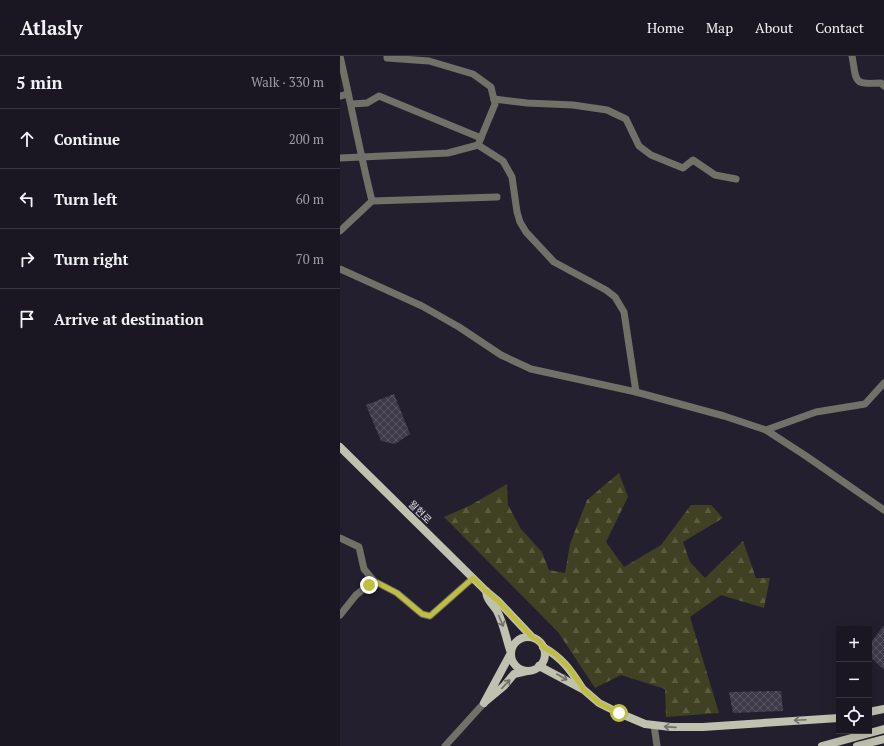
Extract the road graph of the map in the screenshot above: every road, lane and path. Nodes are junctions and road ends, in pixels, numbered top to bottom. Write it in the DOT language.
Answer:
graph roads {
  1 [pos="340,56"];
  2 [pos="387,56"];
  3 [pos="852,56"];
  4 [pos="884,86"];
  5 [pos="348,94"];
  6 [pos="340,96"];
  7 [pos="494,99"];
  8 [pos="352,104"];
  9 [pos="480,142"];
  10 [pos="361,157"];
  11 [pos="340,158"];
  12 [pos="736,179"];
  13 [pos="497,197"];
  14 [pos="372,201"];
  15 [pos="340,231"];
  16 [pos="340,269"];
  17 [pos="884,383"];
  18 [pos="636,392"];
  19 [pos="766,430"];
  20 [pos="340,447"];
  21 [pos="884,510"];
  22 [pos="340,538"];
  23 [pos="473,578"];
  24 [pos="374,581"];
  25 [pos="486,591"];
  26 [pos="340,615"];
  27 [pos="532,637"];
  28 [pos="543,647"];
  29 [pos="511,654"];
  30 [pos="539,666"];
  31 [pos="530,670"];
  32 [pos="584,690"];
  33 [pos="484,702"];
  34 [pos="884,709"];
  35 [pos="872,711"];
  36 [pos="836,718"];
  37 [pos="654,725"];
  38 [pos="884,729"];
  39 [pos="884,738"];
  40 [pos="445,746"];
  41 [pos="657,746"];
  42 [pos="822,746"];
  43 [pos="857,746"];
  1 -- 5 [label="street"];
  2 -- 7 [label="street"];
  3 -- 4 [label="street"];
  5 -- 6 [label="street"];
  5 -- 8 [label="street"];
  7 -- 9 [label="street"];
  7 -- 12 [label="street"];
  8 -- 9 [label="street"];
  8 -- 10 [label="street"];
  9 -- 10 [label="street"];
  9 -- 18 [label="street"];
  10 -- 11 [label="street"];
  10 -- 14 [label="street"];
  13 -- 14 [label="street"];
  14 -- 15 [label="street"];
  16 -- 18 [label="street"];
  17 -- 19 [label="street"];
  18 -- 19 [label="street"];
  19 -- 21 [label="street"];
  20 -- 23 [label="main road, 월현로"];
  22 -- 24 [label="street"];
  23 -- 24 [label="street"];
  23 -- 25 [label="main road, 월현로"];
  24 -- 26 [label="street"];
  25 -- 27 [label="main road"];
  25 -- 29 [label="main road, one-way"];
  27 -- 28 [label="main road"];
  27 -- 29 [label="main road"];
  28 -- 30 [label="main road"];
  28 -- 32 [label="main road"];
  29 -- 31 [label="main road"];
  29 -- 33 [label="main road"];
  30 -- 31 [label="main road"];
  30 -- 32 [label="main road, one-way"];
  33 -- 31 [label="main road, one-way"];
  32 -- 37 [label="main road"];
  33 -- 40 [label="street"];
  34 -- 35 [label="main road"];
  36 -- 37 [label="main road, one-way"];
  37 -- 41 [label="street"];
  38 -- 42 [label="main road"];
  39 -- 43 [label="main road"];
}
